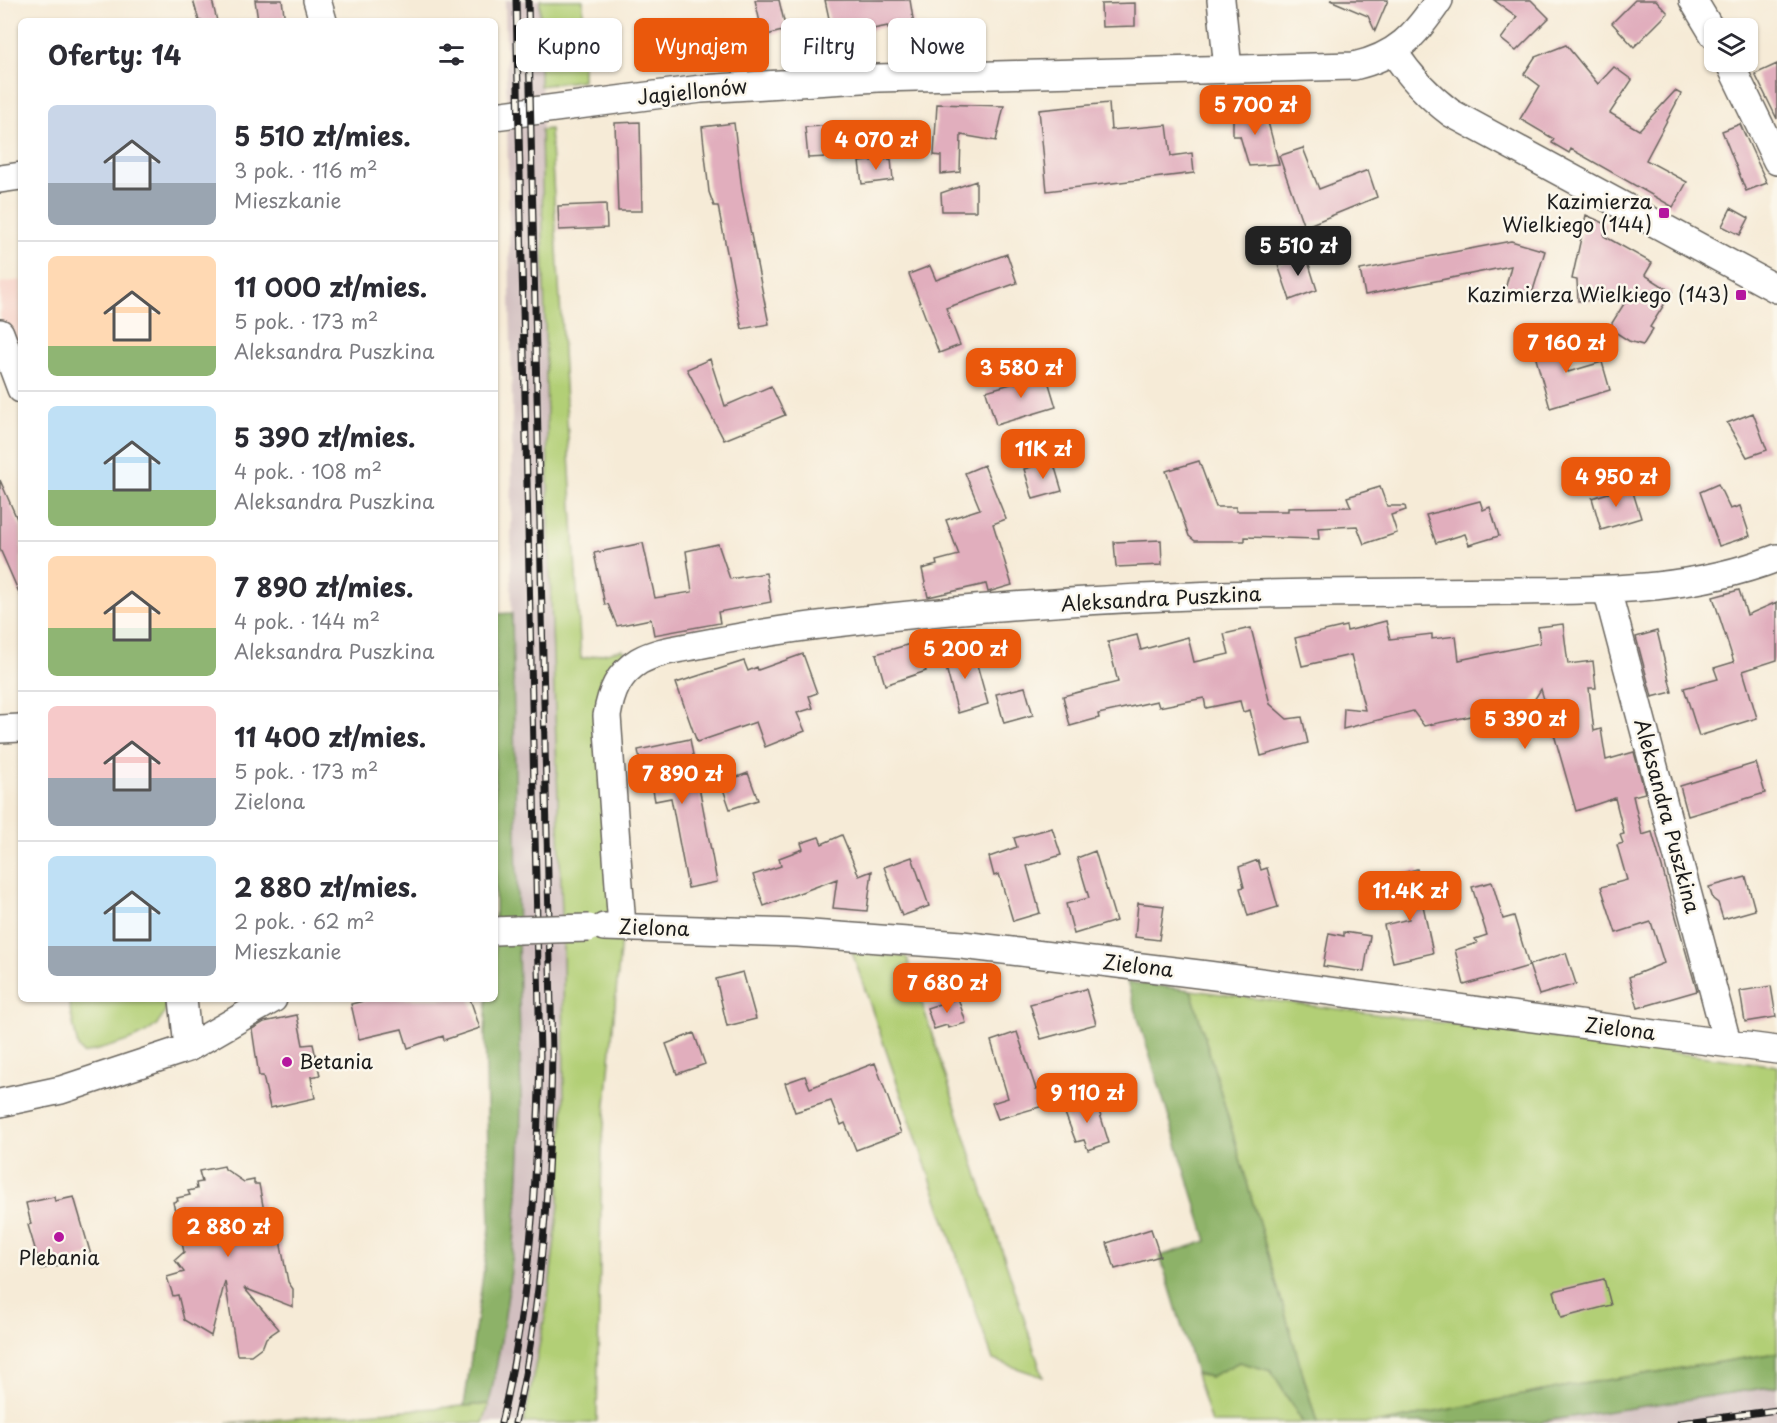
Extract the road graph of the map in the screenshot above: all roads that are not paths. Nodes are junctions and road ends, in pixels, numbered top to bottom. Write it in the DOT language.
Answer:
graph roads {
  1 [pos="317,0"];
  2 [pos="1221,0"];
  3 [pos="1439,0"];
  4 [pos="1693,0"];
  5 [pos="322,18"];
  6 [pos="1704,18"];
  7 [pos="1394,52"];
  8 [pos="1228,69"];
  9 [pos="1734,72"];
  10 [pos="498,116"];
  11 [pos="1777,162"];
  12 [pos="18,176"];
  13 [pos="0,178"];
  14 [pos="1777,289"];
  15 [pos="0,333"];
  16 [pos="18,380"];
  17 [pos="1777,558"];
  18 [pos="1607,590"];
  19 [pos="18,728"];
  20 [pos="0,729"];
  21 [pos="622,927"];
  22 [pos="507,930"];
  23 [pos="183,1002"];
  24 [pos="268,1002"];
  25 [pos="1728,1042"];
  26 [pos="188,1048"];
  27 [pos="1777,1050"];
  28 [pos="0,1103"];
  1 -- 5 [label="street"];
  2 -- 8 [label="street"];
  3 -- 7 [label="street, Jagiellonów"];
  4 -- 6 [label="street"];
  7 -- 8 [label="street, Jagiellonów"];
  7 -- 14 [label="street"];
  8 -- 10 [label="street, Jagiellonów"];
  9 -- 11 [label="street"];
  12 -- 13 [label="street"];
  15 -- 16 [label="street"];
  17 -- 18 [label="street, Aleksandra Puszkina"];
  18 -- 21 [label="street, Aleksandra Puszkina"];
  18 -- 25 [label="street, Aleksandra Puszkina"];
  19 -- 20 [label="street"];
  21 -- 22 [label="street, Zielona, bridge"];
  21 -- 25 [label="street, Zielona"];
  23 -- 26 [label="street"];
  24 -- 26 [label="street"];
  25 -- 27 [label="street, Zielona"];
  26 -- 28 [label="street"];
}
